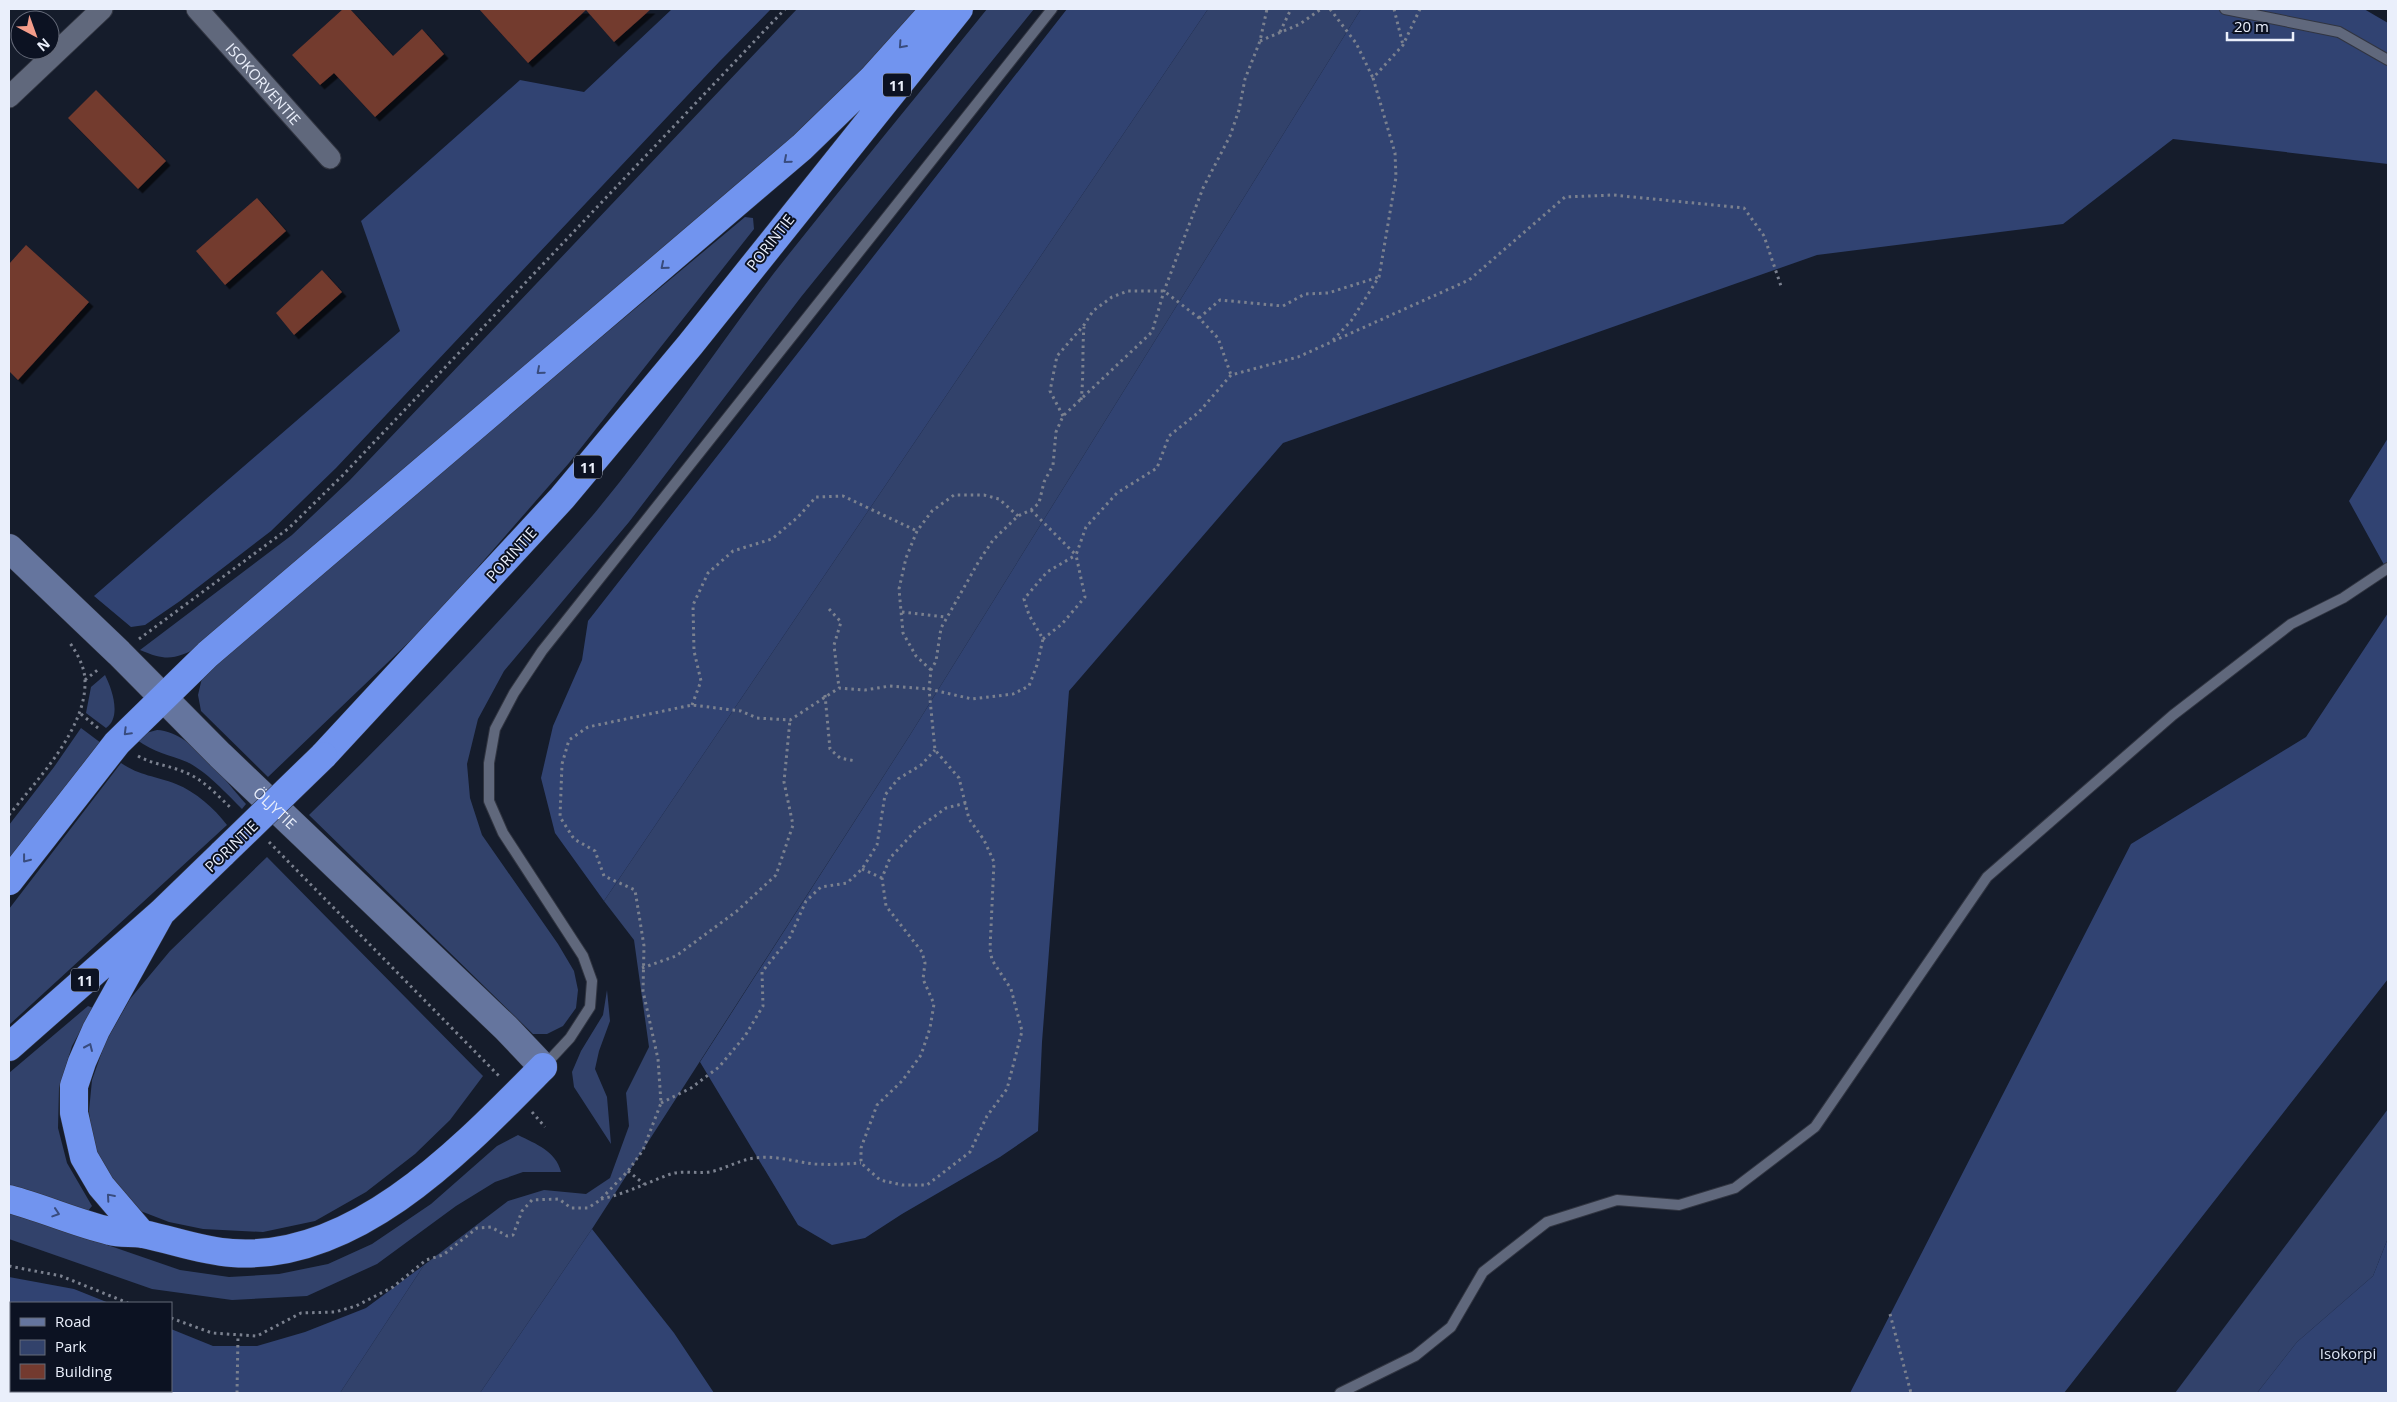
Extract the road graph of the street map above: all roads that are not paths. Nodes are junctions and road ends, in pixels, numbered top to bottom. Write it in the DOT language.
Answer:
graph roads {
  1 [pos="102,9"];
  2 [pos="197,9"];
  3 [pos="935,9"];
  4 [pos="958,9"];
  5 [pos="1052,9"];
  6 [pos="2225,9"];
  7 [pos="2388,60"];
  8 [pos="9,96"];
  9 [pos="330,158"];
  10 [pos="9,548"];
  11 [pos="2388,568"];
  12 [pos="162,697"];
  13 [pos="9,881"];
  14 [pos="161,912"];
  15 [pos="9,1047"];
  16 [pos="543,1067"];
  17 [pos="9,1199"];
  18 [pos="142,1234"];
  19 [pos="1340,1393"];
  1 -- 8 [label="street"];
  2 -- 9 [label="street, ISOKORVENTIE"];
  3 -- 12 [label="highway, one-way"];
  4 -- 14 [label="highway, PORINTIE / 11, bridge"];
  5 -- 16 [label="lane"];
  6 -- 7 [label="lane"];
  10 -- 12 [label="main road, ÖLJYTIE"];
  11 -- 19 [label="lane"];
  12 -- 13 [label="highway, one-way"];
  12 -- 16 [label="main road, ÖLJYTIE"];
  14 -- 15 [label="highway, PORINTIE / 11"];
  18 -- 14 [label="highway, one-way"];
  16 -- 18 [label="highway"];
  17 -- 18 [label="highway, one-way"];
}
